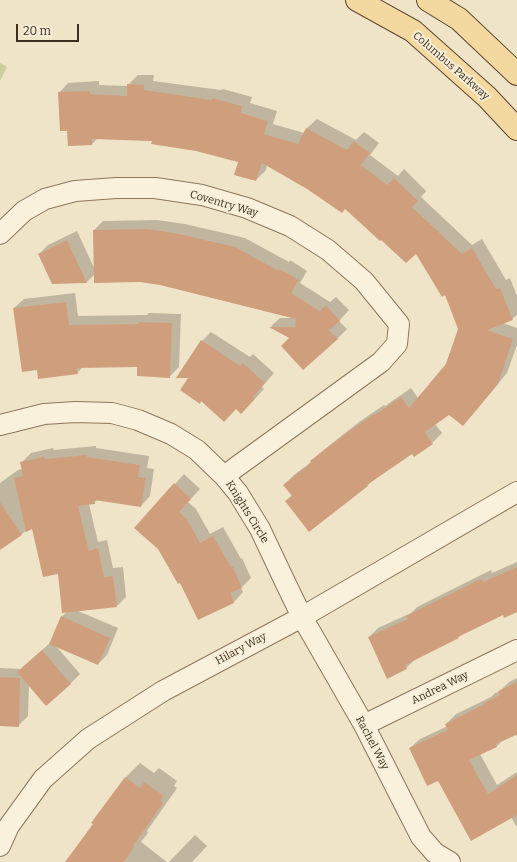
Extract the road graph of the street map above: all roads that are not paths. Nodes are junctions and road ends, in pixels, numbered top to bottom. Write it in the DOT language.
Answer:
graph roads {
  1 [pos="357,0"];
  2 [pos="428,0"];
  3 [pos="517,74"];
  4 [pos="517,129"];
  5 [pos="0,234"];
  6 [pos="0,425"];
  7 [pos="224,476"];
  8 [pos="517,492"];
  9 [pos="302,617"];
  10 [pos="517,650"];
  11 [pos="364,726"];
  12 [pos="0,846"];
  13 [pos="450,862"];
  1 -- 4 [label="main road, Columbus Parkway"];
  2 -- 3 [label="main road"];
  5 -- 7 [label="street, Coventry Way"];
  6 -- 7 [label="street, Knights Circle"];
  7 -- 9 [label="street, Knights Circle"];
  8 -- 9 [label="street, Hilary Way"];
  9 -- 11 [label="street, Rachel Way"];
  9 -- 12 [label="street, Hilary Way"];
  10 -- 11 [label="street, Andrea Way"];
  11 -- 13 [label="street, Rachel Way"];
}
